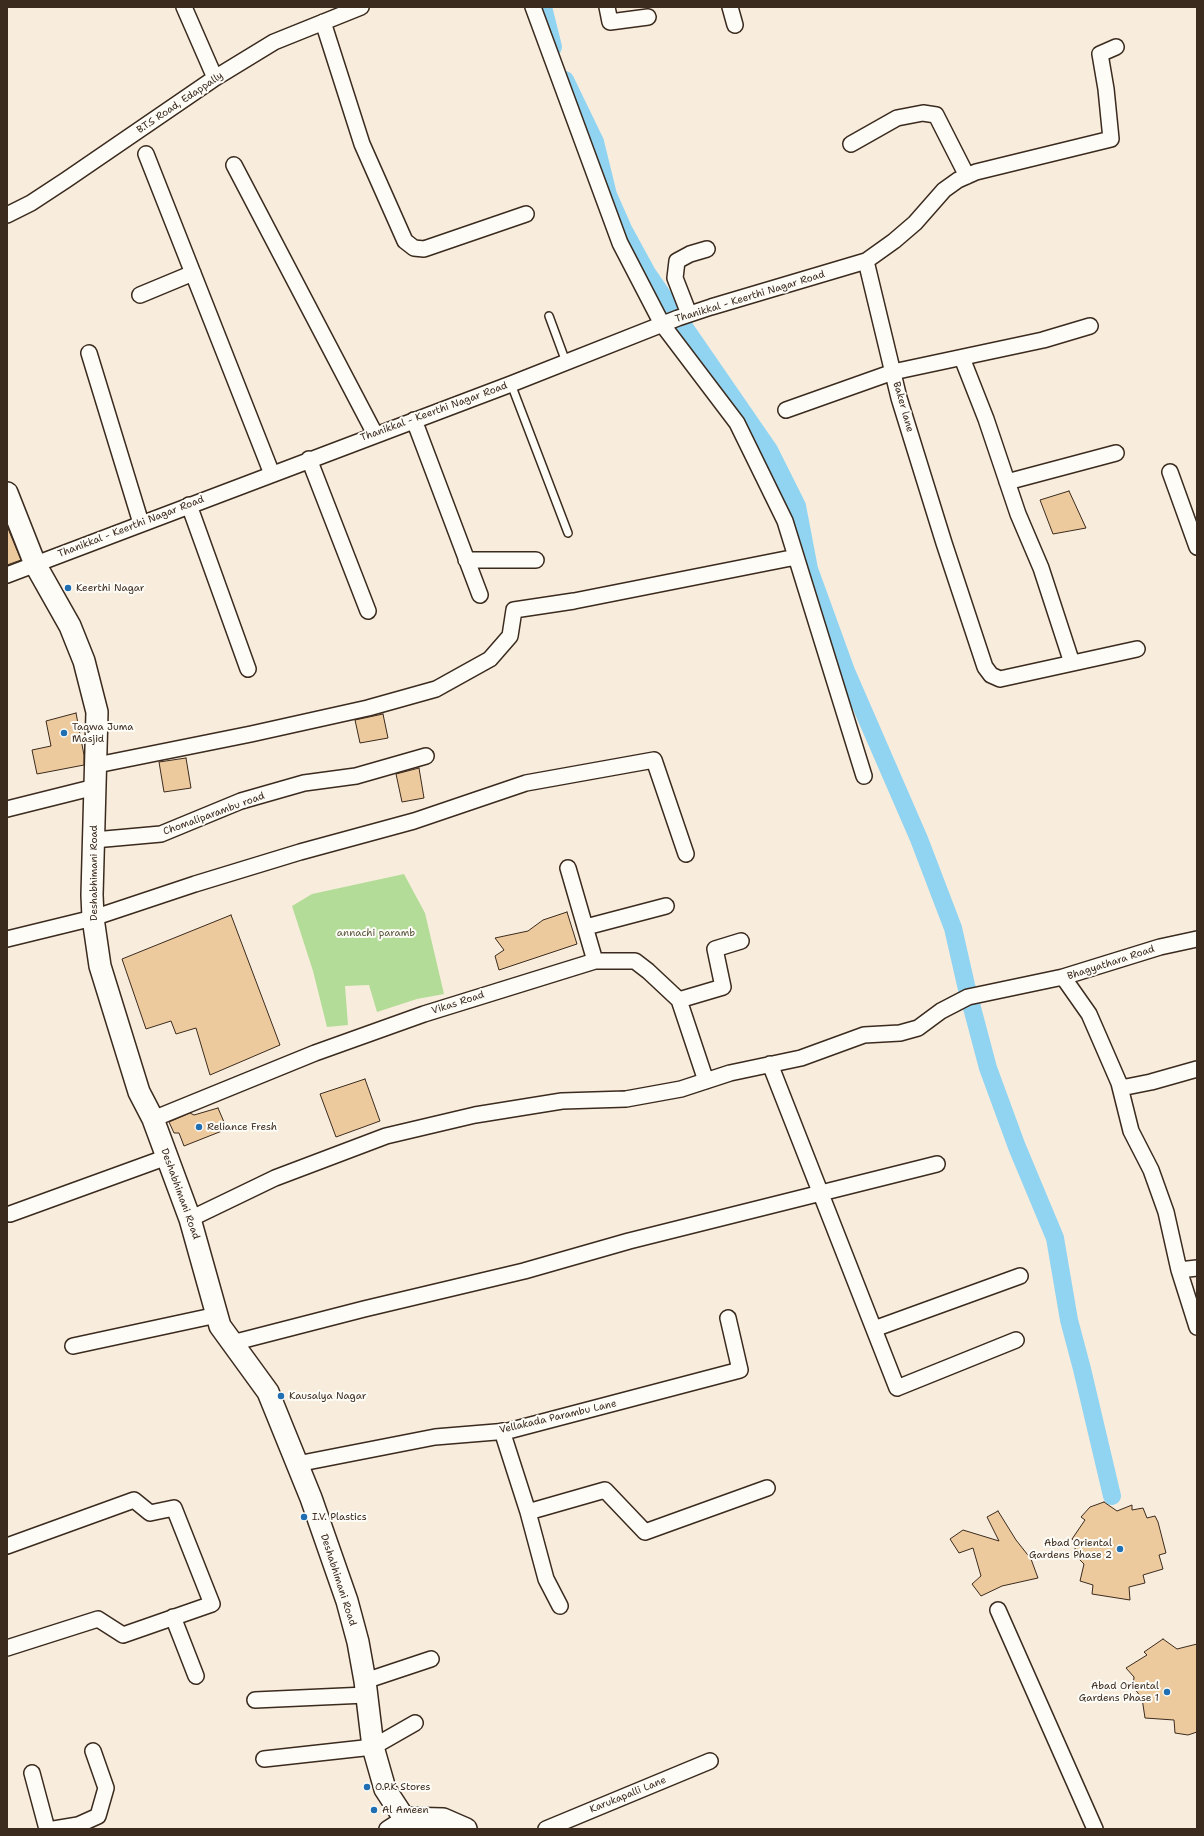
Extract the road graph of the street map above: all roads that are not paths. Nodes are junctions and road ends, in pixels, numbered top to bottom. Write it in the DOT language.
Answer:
graph roads {
  1 [pos="184,7"];
  2 [pos="361,7"];
  3 [pos="533,7"];
  4 [pos="607,7"];
  5 [pos="730,7"];
  6 [pos="648,17"];
  7 [pos="323,22"];
  8 [pos="735,24"];
  9 [pos="1116,47"];
  10 [pos="215,78"];
  11 [pos="851,144"];
  12 [pos="146,154"];
  13 [pos="234,165"];
  14 [pos="967,176"];
  15 [pos="526,214"];
  16 [pos="7,215"];
  17 [pos="708,249"];
  18 [pos="866,261"];
  19 [pos="193,273"];
  20 [pos="140,295"];
  21 [pos="549,316"];
  22 [pos="683,316"];
  23 [pos="662,324"];
  24 [pos="1090,326"];
  25 [pos="89,353"];
  26 [pos="962,358"];
  27 [pos="566,362"];
  28 [pos="893,372"];
  29 [pos="511,384"];
  30 [pos="786,410"];
  31 [pos="414,420"];
  32 [pos="375,434"];
  33 [pos="1116,453"];
  34 [pos="309,460"];
  35 [pos="1170,472"];
  36 [pos="272,474"];
  37 [pos="1007,482"];
  38 [pos="7,493"];
  39 [pos="189,505"];
  40 [pos="141,523"];
  41 [pos="568,533"];
  42 [pos="1197,547"];
  43 [pos="796,557"];
  44 [pos="466,560"];
  45 [pos="536,560"];
  46 [pos="35,564"];
  47 [pos="7,575"];
  48 [pos="480,595"];
  49 [pos="368,611"];
  50 [pos="1137,649"];
  51 [pos="1072,663"];
  52 [pos="248,669"];
  53 [pos="426,756"];
  54 [pos="97,765"];
  55 [pos="864,776"];
  56 [pos="95,787"];
  57 [pos="7,809"];
  58 [pos="94,840"];
  59 [pos="686,854"];
  60 [pos="568,868"];
  61 [pos="666,906"];
  62 [pos="93,918"];
  63 [pos="586,927"];
  64 [pos="7,939"];
  65 [pos="1197,939"];
  66 [pos="741,941"];
  67 [pos="595,961"];
  68 [pos="1063,977"];
  69 [pos="679,1000"];
  70 [pos="770,1064"];
  71 [pos="1197,1069"];
  72 [pos="706,1081"];
  73 [pos="1121,1088"];
  74 [pos="153,1119"];
  75 [pos="167,1157"];
  76 [pos="937,1164"];
  77 [pos="820,1194"];
  78 [pos="10,1214"];
  79 [pos="190,1219"];
  80 [pos="1197,1268"];
  81 [pos="1179,1270"];
  82 [pos="1020,1276"];
  83 [pos="217,1315"];
  84 [pos="728,1318"];
  85 [pos="1197,1327"];
  86 [pos="874,1329"];
  87 [pos="1016,1340"];
  88 [pos="232,1343"];
  89 [pos="72,1346"];
  90 [pos="502,1431"];
  91 [pos="297,1464"];
  92 [pos="767,1488"];
  93 [pos="528,1512"];
  94 [pos="7,1546"];
  95 [pos="560,1606"];
  96 [pos="998,1610"];
  97 [pos="173,1617"];
  98 [pos="7,1648"];
  99 [pos="431,1660"];
  100 [pos="196,1676"];
  101 [pos="366,1688"];
  102 [pos="255,1700"];
  103 [pos="415,1723"];
  104 [pos="373,1747"];
  105 [pos="93,1751"];
  106 [pos="264,1759"];
  107 [pos="710,1761"];
  108 [pos="32,1773"];
  109 [pos="395,1823"];
  110 [pos="78,1827"];
  111 [pos="47,1829"];
  112 [pos="54,1829"];
  113 [pos="466,1829"];
  114 [pos="546,1829"];
  115 [pos="1095,1829"];
  1 -- 10 [label="street"];
  2 -- 7 [label="street, B.T.S Road, Edappally"];
  3 -- 23 [label="street"];
  4 -- 6 [label="street"];
  5 -- 8 [label="street"];
  7 -- 10 [label="street, B.T.S Road, Edappally"];
  7 -- 15 [label="street"];
  9 -- 14 [label="street"];
  10 -- 16 [label="street, B.T.S Road, Edappally"];
  11 -- 14 [label="street"];
  12 -- 19 [label="street"];
  13 -- 32 [label="street"];
  14 -- 18 [label="street"];
  17 -- 22 [label="street"];
  18 -- 22 [label="street, Thanikkal - Keerthi Nagar Road"];
  18 -- 28 [label="street, Baker lane"];
  19 -- 20 [label="street"];
  19 -- 36 [label="street"];
  21 -- 27 [label="lane"];
  22 -- 23 [label="street, Thanikkal - Keerthi Nagar Road"];
  23 -- 27 [label="street, Thanikkal - Keerthi Nagar Road"];
  23 -- 43 [label="street"];
  24 -- 26 [label="street"];
  25 -- 40 [label="street"];
  26 -- 28 [label="street"];
  26 -- 37 [label="street"];
  27 -- 29 [label="street, Thanikkal - Keerthi Nagar Road"];
  28 -- 30 [label="street"];
  28 -- 51 [label="street, Baker lane"];
  29 -- 31 [label="street, Thanikkal - Keerthi Nagar Road"];
  29 -- 41 [label="lane"];
  31 -- 32 [label="street, Thanikkal - Keerthi Nagar Road"];
  31 -- 44 [label="street"];
  32 -- 34 [label="street, Thanikkal - Keerthi Nagar Road"];
  33 -- 37 [label="street"];
  34 -- 36 [label="street, Thanikkal - Keerthi Nagar Road"];
  34 -- 49 [label="street"];
  35 -- 42 [label="street"];
  36 -- 39 [label="street, Thanikkal - Keerthi Nagar Road"];
  37 -- 51 [label="street"];
  38 -- 46 [label="street, Deshabhimani Road"];
  39 -- 40 [label="street, Thanikkal - Keerthi Nagar Road"];
  39 -- 52 [label="street"];
  40 -- 46 [label="street, Thanikkal - Keerthi Nagar Road"];
  43 -- 54 [label="street"];
  43 -- 55 [label="street"];
  44 -- 45 [label="street"];
  44 -- 48 [label="street"];
  46 -- 47 [label="street, Thanikkal - Keerthi Nagar Road"];
  46 -- 54 [label="street, Deshabhimani Road"];
  50 -- 51 [label="street, Baker lane"];
  53 -- 58 [label="street, Chomaliparambu road"];
  54 -- 56 [label="street, Deshabhimani Road"];
  56 -- 57 [label="street"];
  56 -- 58 [label="street, Deshabhimani Road"];
  58 -- 62 [label="street, Deshabhimani Road"];
  59 -- 62 [label="street"];
  60 -- 63 [label="street"];
  61 -- 63 [label="street"];
  62 -- 64 [label="street"];
  62 -- 74 [label="street, Deshabhimani Road"];
  63 -- 67 [label="street"];
  65 -- 68 [label="street, Bhagyathara Road"];
  66 -- 69 [label="street"];
  67 -- 69 [label="street, Vikas Road"];
  67 -- 74 [label="street, Vikas Road"];
  68 -- 70 [label="street"];
  68 -- 73 [label="street, Bhagyathara Road"];
  69 -- 72 [label="street, Vikas Road"];
  70 -- 72 [label="street"];
  70 -- 77 [label="street"];
  71 -- 73 [label="street"];
  72 -- 79 [label="street"];
  73 -- 81 [label="street, Bhagyathara Road"];
  74 -- 75 [label="street, Deshabhimani Road"];
  75 -- 78 [label="street"];
  75 -- 79 [label="street, Deshabhimani Road"];
  76 -- 77 [label="street"];
  77 -- 86 [label="street"];
  77 -- 88 [label="street"];
  79 -- 83 [label="street, Deshabhimani Road"];
  80 -- 81 [label="street"];
  81 -- 85 [label="street, Bhagyathara Road"];
  82 -- 86 [label="street"];
  83 -- 88 [label="street, Deshabhimani Road"];
  83 -- 89 [label="street"];
  84 -- 90 [label="street, Vellakada Parambu Lane"];
  86 -- 87 [label="street"];
  88 -- 91 [label="street, Deshabhimani Road"];
  90 -- 91 [label="street, Vellakada Parambu Lane"];
  90 -- 93 [label="street"];
  91 -- 101 [label="street, Deshabhimani Road"];
  92 -- 93 [label="street"];
  93 -- 95 [label="street"];
  94 -- 97 [label="street"];
  96 -- 115 [label="street"];
  97 -- 98 [label="street"];
  97 -- 100 [label="street"];
  99 -- 101 [label="street"];
  101 -- 102 [label="street"];
  101 -- 104 [label="street, Deshabhimani Road"];
  103 -- 104 [label="street"];
  104 -- 106 [label="street"];
  104 -- 109 [label="street, Deshabhimani Road"];
  105 -- 110 [label="street"];
  107 -- 114 [label="street, Karukapalli Lane"];
  108 -- 111 [label="street"];
  109 -- 113 [label="street, Deshabhimani Road"];
  110 -- 112 [label="street"];
}
